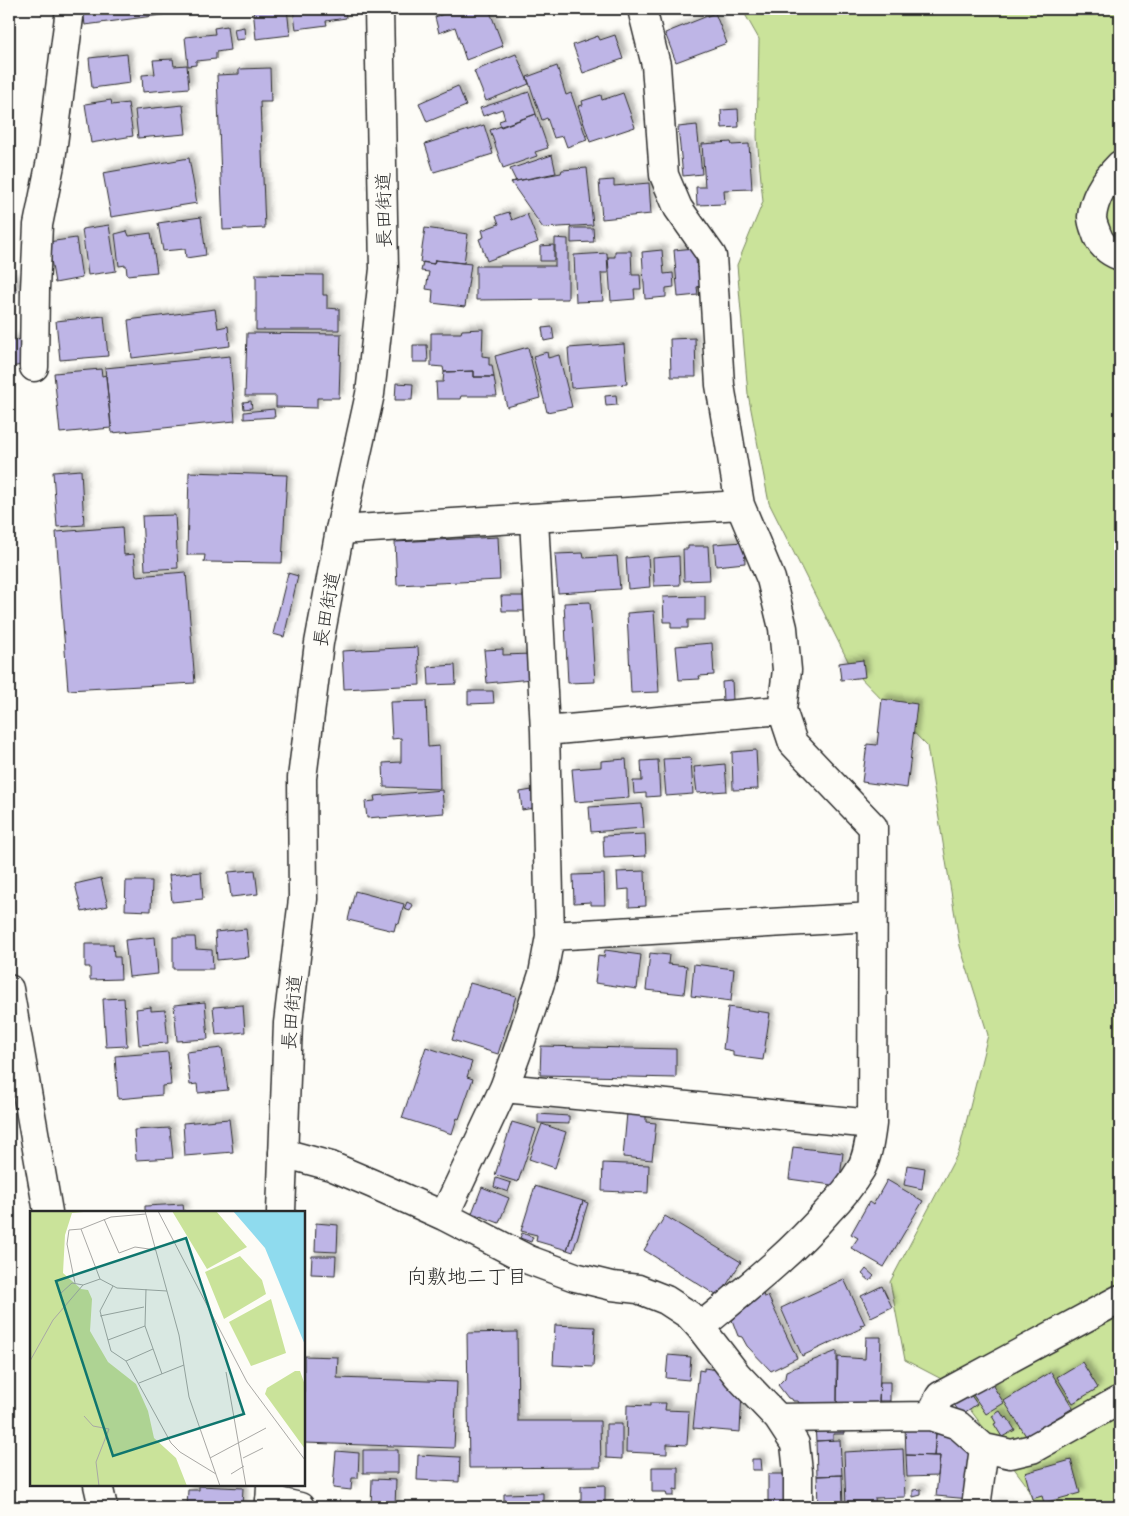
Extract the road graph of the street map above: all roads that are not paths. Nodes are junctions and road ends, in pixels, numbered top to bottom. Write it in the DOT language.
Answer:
graph roads {
  1 [pos="70,9"];
  2 [pos="379,9"];
  3 [pos="642,9"];
  4 [pos="1120,165"];
  5 [pos="1120,256"];
  6 [pos="34,367"];
  7 [pos="740,505"];
  8 [pos="534,519"];
  9 [pos="340,530"];
  10 [pos="782,710"];
  11 [pos="545,731"];
  12 [pos="872,917"];
  13 [pos="550,936"];
  14 [pos="9,989"];
  15 [pos="504,1088"];
  16 [pos="872,1124"];
  17 [pos="283,1152"];
  18 [pos="48,1211"];
  19 [pos="281,1211"];
  20 [pos="444,1216"];
  21 [pos="1120,1299"];
  22 [pos="700,1327"];
  23 [pos="1118,1401"];
  24 [pos="930,1416"];
  25 [pos="778,1418"];
  26 [pos="984,1448"];
  27 [pos="98,1486"];
  28 [pos="270,1497"];
  29 [pos="102,1507"];
  30 [pos="300,1507"];
  31 [pos="798,1507"];
  32 [pos="976,1507"];
  1 -- 6 [label="street"];
  2 -- 9 [label="street, 長田街道"];
  3 -- 7 [label="street"];
  4 -- 5 [label="street"];
  7 -- 8 [label="street"];
  7 -- 10 [label="street"];
  8 -- 9 [label="street"];
  8 -- 11 [label="street"];
  9 -- 17 [label="street, 長田街道"];
  10 -- 11 [label="street"];
  10 -- 12 [label="street"];
  11 -- 13 [label="street"];
  12 -- 13 [label="street"];
  12 -- 16 [label="street"];
  13 -- 15 [label="street"];
  14 -- 18 [label="street"];
  15 -- 16 [label="street"];
  15 -- 20 [label="street"];
  16 -- 22 [label="street"];
  17 -- 19 [label="street, 長田街道"];
  17 -- 20 [label="street"];
  20 -- 22 [label="street"];
  21 -- 24 [label="street"];
  22 -- 25 [label="street"];
  23 -- 26 [label="street"];
  24 -- 25 [label="street"];
  24 -- 26 [label="street"];
  25 -- 31 [label="street"];
  26 -- 32 [label="street"];
  27 -- 29 [label="street"];
  28 -- 30 [label="street"];
}
